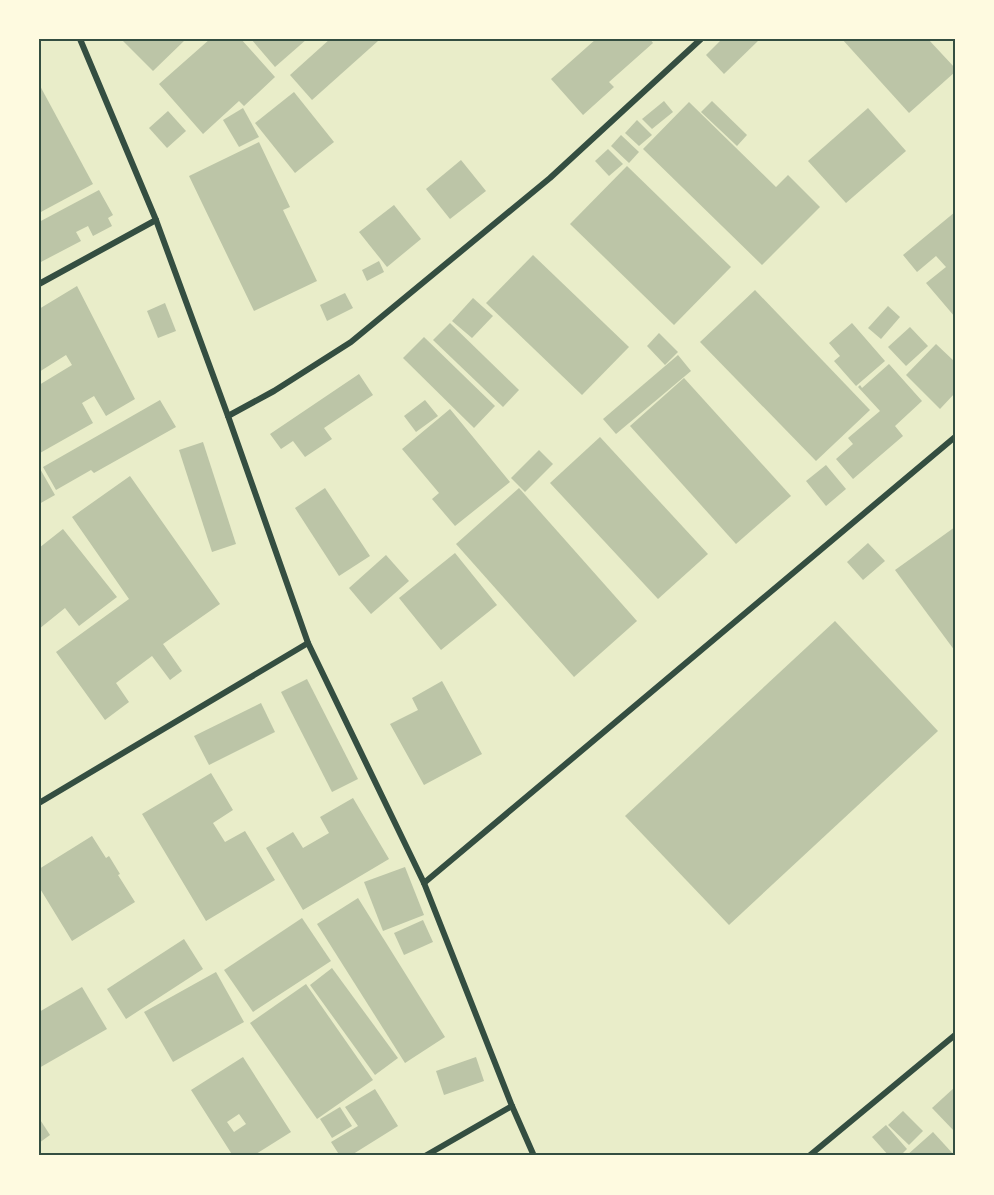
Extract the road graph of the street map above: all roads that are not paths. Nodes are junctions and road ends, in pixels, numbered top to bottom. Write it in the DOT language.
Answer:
graph roads {
  1 [pos="80,39"];
  2 [pos="701,39"];
  3 [pos="156,220"];
  4 [pos="39,284"];
  5 [pos="228,416"];
  6 [pos="955,438"];
  7 [pos="308,643"];
  8 [pos="39,804"];
  9 [pos="424,883"];
  10 [pos="955,1035"];
  11 [pos="512,1106"];
  12 [pos="425,1156"];
  13 [pos="534,1156"];
  14 [pos="809,1156"];
  1 -- 3 [label="street"];
  2 -- 5 [label="street"];
  3 -- 4 [label="street"];
  3 -- 5 [label="street"];
  5 -- 7 [label="street"];
  6 -- 9 [label="street"];
  7 -- 8 [label="street"];
  7 -- 9 [label="street"];
  9 -- 11 [label="street"];
  10 -- 14 [label="street"];
  11 -- 12 [label="street"];
  11 -- 13 [label="street"];
}
